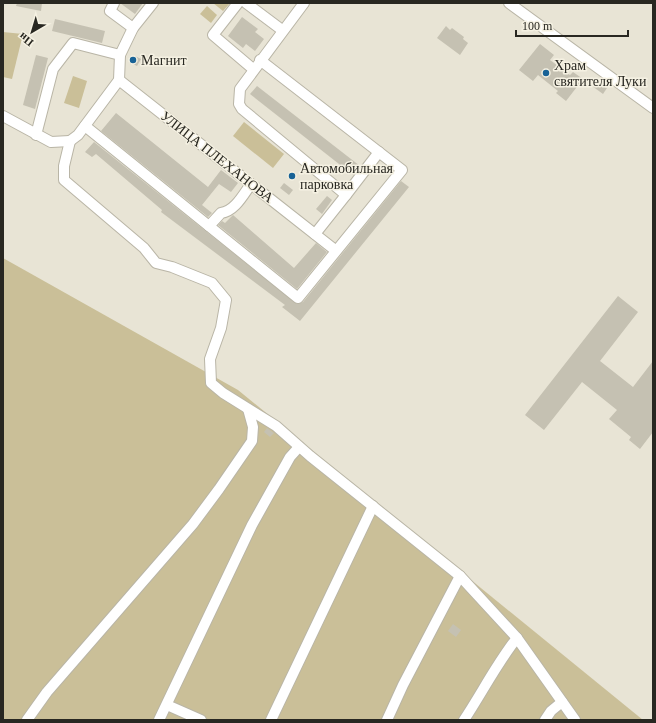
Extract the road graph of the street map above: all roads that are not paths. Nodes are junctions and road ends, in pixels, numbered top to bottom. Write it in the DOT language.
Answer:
graph roads {
  1 [pos="114,3"];
  2 [pos="153,3"];
  3 [pos="238,3"];
  4 [pos="246,3"];
  5 [pos="304,3"];
  6 [pos="509,3"];
  7 [pos="133,28"];
  8 [pos="282,30"];
  9 [pos="120,55"];
  10 [pos="260,60"];
  11 [pos="253,69"];
  12 [pos="119,80"];
  13 [pos="653,108"];
  14 [pos="3,116"];
  15 [pos="85,126"];
  16 [pos="36,135"];
  17 [pos="70,141"];
  18 [pos="379,152"];
  19 [pos="251,184"];
  20 [pos="346,195"];
  21 [pos="210,226"];
  22 [pos="315,234"];
  23 [pos="335,250"];
  24 [pos="248,409"];
  25 [pos="299,447"];
  26 [pos="373,506"];
  27 [pos="460,576"];
  28 [pos="517,638"];
  29 [pos="562,702"];
  30 [pos="167,705"];
  31 [pos="27,720"];
  32 [pos="159,720"];
  33 [pos="202,720"];
  34 [pos="271,720"];
  35 [pos="387,720"];
  36 [pos="464,720"];
  37 [pos="545,720"];
  38 [pos="575,720"];
  1 -- 7 [label="street"];
  2 -- 7 [label="street"];
  3 -- 11 [label="street"];
  4 -- 8 [label="street"];
  5 -- 8 [label="street"];
  6 -- 13 [label="street"];
  7 -- 9 [label="street"];
  8 -- 10 [label="street"];
  9 -- 12 [label="street"];
  9 -- 16 [label="street"];
  10 -- 11 [label="street"];
  10 -- 18 [label="street"];
  11 -- 20 [label="street"];
  12 -- 15 [label="street"];
  12 -- 19 [label="street, УЛИЦА ПЛЕХАНОВА"];
  14 -- 16 [label="street"];
  15 -- 17 [label="street"];
  15 -- 21 [label="street"];
  16 -- 17 [label="street"];
  17 -- 24 [label="street"];
  18 -- 20 [label="street"];
  18 -- 23 [label="street"];
  19 -- 21 [label="street"];
  19 -- 22 [label="street, УЛИЦА ПЛЕХАНОВА"];
  20 -- 22 [label="street"];
  21 -- 23 [label="street"];
  22 -- 23 [label="street, УЛИЦА ПЛЕХАНОВА"];
  24 -- 25 [label="street"];
  24 -- 31 [label="street"];
  25 -- 26 [label="street"];
  25 -- 30 [label="street"];
  26 -- 27 [label="street"];
  26 -- 34 [label="street"];
  27 -- 28 [label="street"];
  27 -- 35 [label="street"];
  28 -- 29 [label="street"];
  28 -- 36 [label="street"];
  29 -- 37 [label="street"];
  29 -- 38 [label="street"];
  30 -- 32 [label="street"];
  30 -- 33 [label="street"];
}
